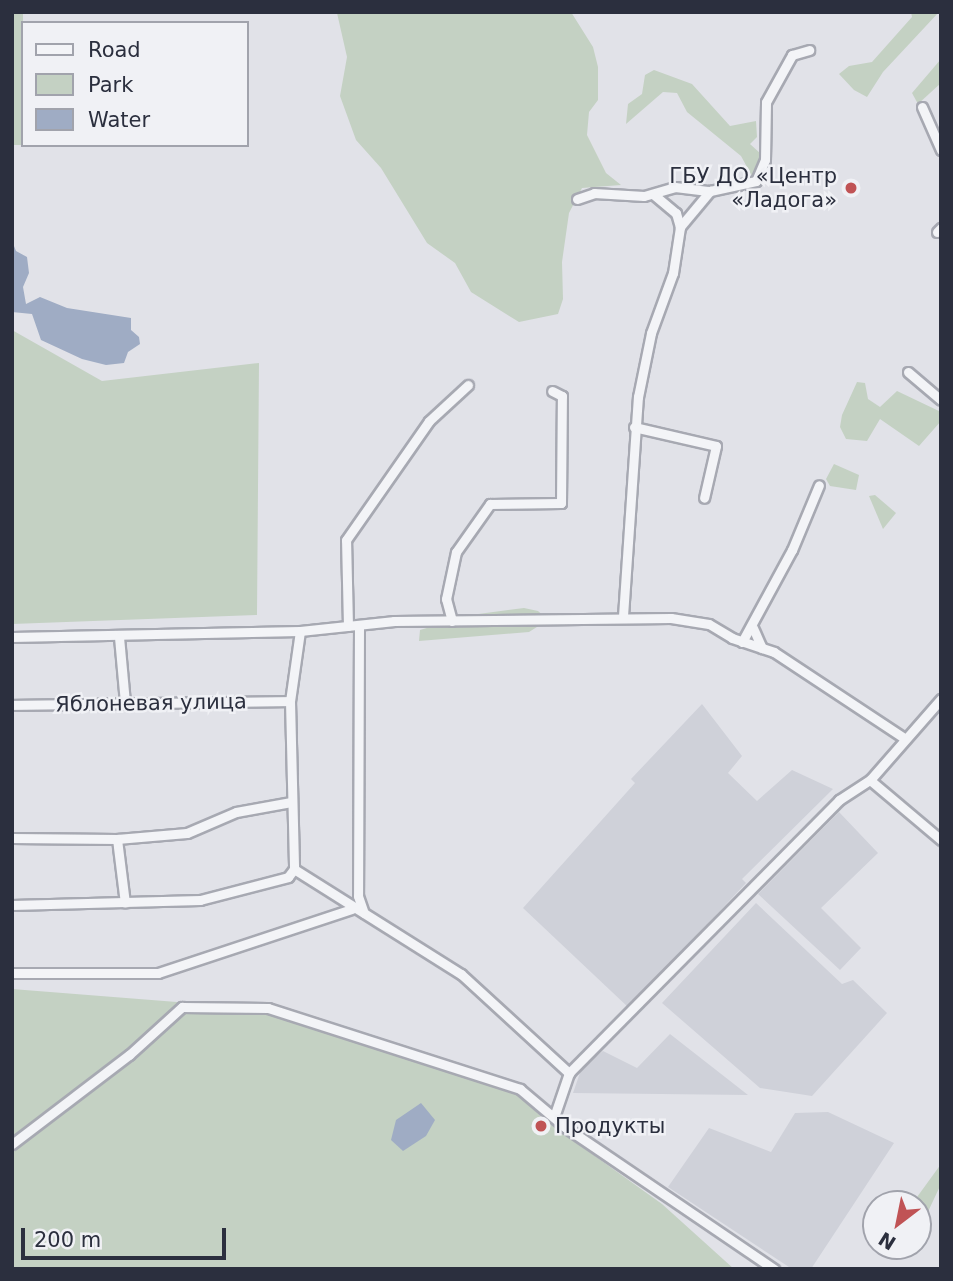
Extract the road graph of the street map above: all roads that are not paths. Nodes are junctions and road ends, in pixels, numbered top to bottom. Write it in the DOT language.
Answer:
graph roads {
  1 [pos="809,50"];
  2 [pos="922,107"];
  3 [pos="941,150"];
  4 [pos="710,191"];
  5 [pos="653,194"];
  6 [pos="577,199"];
  7 [pos="680,227"];
  8 [pos="908,372"];
  9 [pos="468,385"];
  10 [pos="552,391"];
  11 [pos="941,400"];
  12 [pos="634,427"];
  13 [pos="819,485"];
  14 [pos="704,498"];
  15 [pos="623,616"];
  16 [pos="452,621"];
  17 [pos="348,626"];
  18 [pos="359,626"];
  19 [pos="753,628"];
  20 [pos="300,631"];
  21 [pos="118,636"];
  22 [pos="12,637"];
  23 [pos="742,642"];
  24 [pos="762,648"];
  25 [pos="941,699"];
  26 [pos="290,701"];
  27 [pos="125,703"];
  28 [pos="12,705"];
  29 [pos="904,738"];
  30 [pos="870,780"];
  31 [pos="291,802"];
  32 [pos="12,838"];
  33 [pos="117,839"];
  34 [pos="941,840"];
  35 [pos="294,869"];
  36 [pos="125,903"];
  37 [pos="12,905"];
  38 [pos="352,909"];
  39 [pos="364,913"];
  40 [pos="12,973"];
  41 [pos="569,1073"];
  42 [pos="554,1117"];
  43 [pos="12,1144"];
  44 [pos="774,1269"];
  1 -- 4 [label="street"];
  2 -- 3 [label="street"];
  4 -- 5 [label="street"];
  4 -- 7 [label="street"];
  5 -- 6 [label="street"];
  5 -- 7 [label="street"];
  7 -- 12 [label="street"];
  8 -- 11 [label="street"];
  9 -- 17 [label="street"];
  10 -- 16 [label="street"];
  12 -- 14 [label="street"];
  12 -- 15 [label="street"];
  13 -- 19 [label="street"];
  15 -- 16 [label="street"];
  15 -- 23 [label="street"];
  16 -- 18 [label="street"];
  17 -- 18 [label="street"];
  17 -- 20 [label="street"];
  18 -- 39 [label="street"];
  19 -- 23 [label="street"];
  19 -- 24 [label="street"];
  20 -- 21 [label="street"];
  20 -- 26 [label="street"];
  21 -- 22 [label="street"];
  21 -- 27 [label="street"];
  23 -- 24 [label="street"];
  24 -- 29 [label="street"];
  25 -- 29 [label="street"];
  26 -- 27 [label="street, Яблоневая улица"];
  26 -- 31 [label="street"];
  27 -- 28 [label="street, Яблоневая улица"];
  29 -- 30 [label="street"];
  30 -- 34 [label="street"];
  30 -- 41 [label="street"];
  31 -- 33 [label="street"];
  31 -- 35 [label="street"];
  32 -- 33 [label="street"];
  33 -- 36 [label="street"];
  35 -- 36 [label="street"];
  35 -- 38 [label="street"];
  36 -- 37 [label="street"];
  38 -- 39 [label="street"];
  38 -- 40 [label="street"];
  39 -- 41 [label="street"];
  41 -- 42 [label="street"];
  42 -- 43 [label="street"];
  42 -- 44 [label="street"];
}
